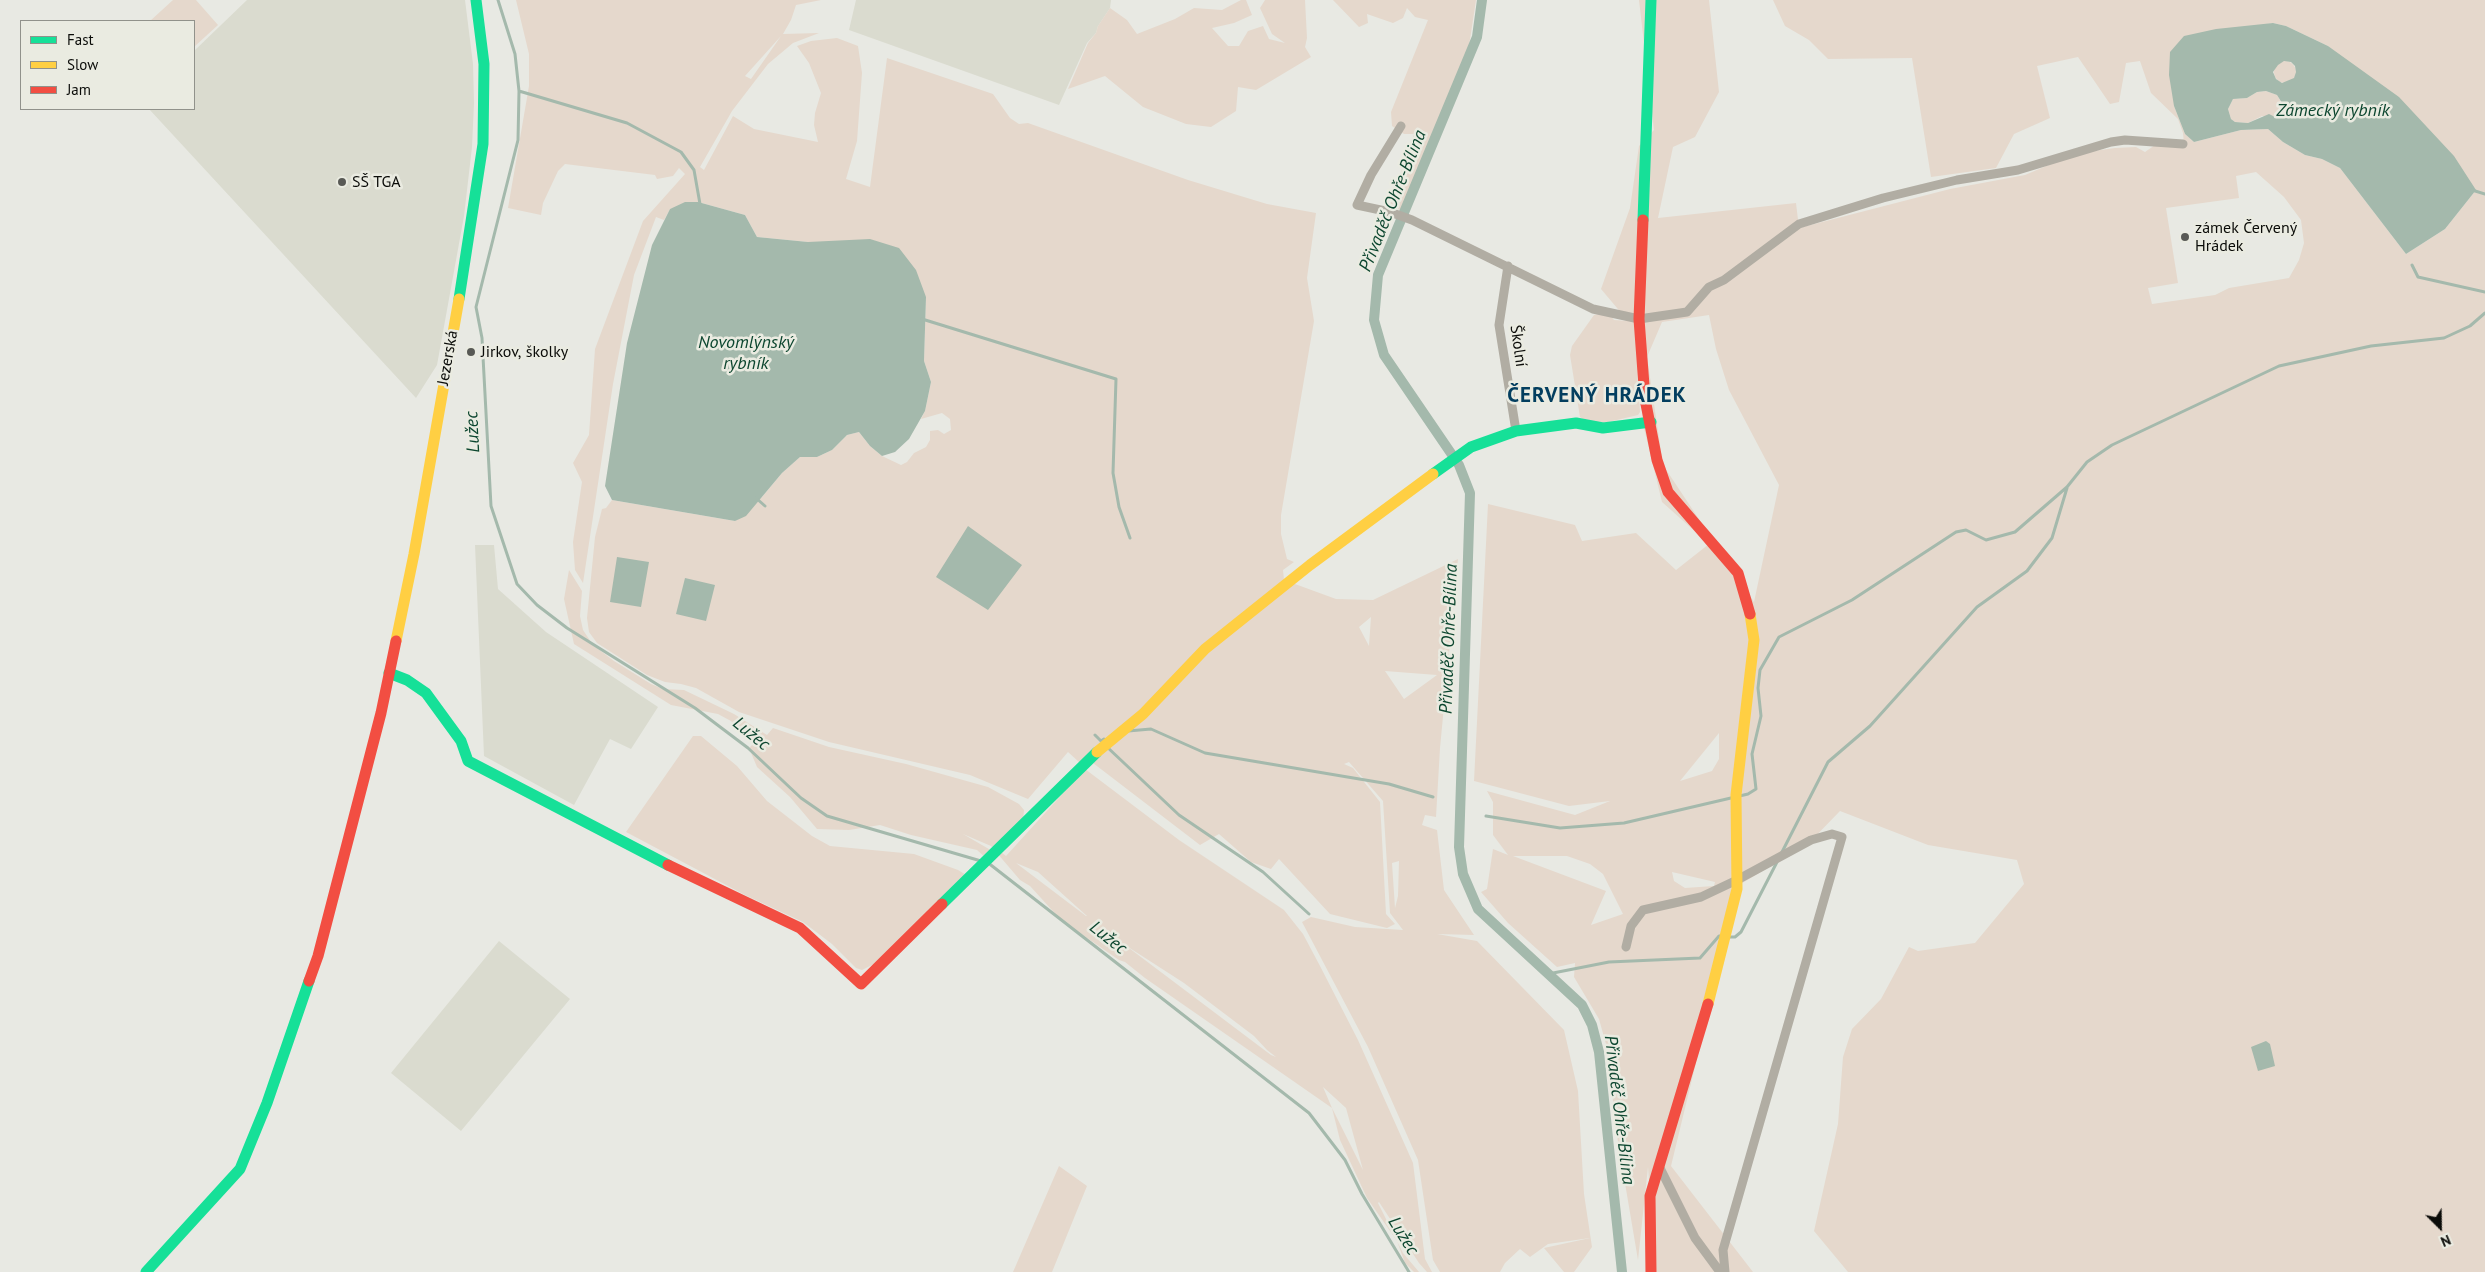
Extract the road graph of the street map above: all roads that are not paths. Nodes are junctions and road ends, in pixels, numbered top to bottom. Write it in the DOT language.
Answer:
graph roads {
  1 [pos="476,0"];
  2 [pos="1651,0"];
  3 [pos="1401,126"];
  4 [pos="2183,144"];
  5 [pos="1508,266"];
  6 [pos="1639,319"];
  7 [pos="1651,422"];
  8 [pos="1516,431"];
  9 [pos="390,673"];
  10 [pos="1737,880"];
  11 [pos="1626,947"];
  12 [pos="1659,1166"];
  13 [pos="146,1272"];
  14 [pos="1650,1272"];
  15 [pos="1720,1272"];
  16 [pos="1725,1272"];
  1 -- 9 [label="street, Jezerská"];
  2 -- 6 [label="street"];
  3 -- 5 [label="street"];
  4 -- 6 [label="street"];
  5 -- 6 [label="street"];
  5 -- 8 [label="street, Školní"];
  6 -- 7 [label="street"];
  7 -- 8 [label="street"];
  7 -- 10 [label="street"];
  8 -- 9 [label="street"];
  9 -- 13 [label="street, Jezerská"];
  10 -- 11 [label="street"];
  10 -- 12 [label="street"];
  10 -- 16 [label="street"];
  12 -- 14 [label="street"];
  12 -- 15 [label="street"];
}
